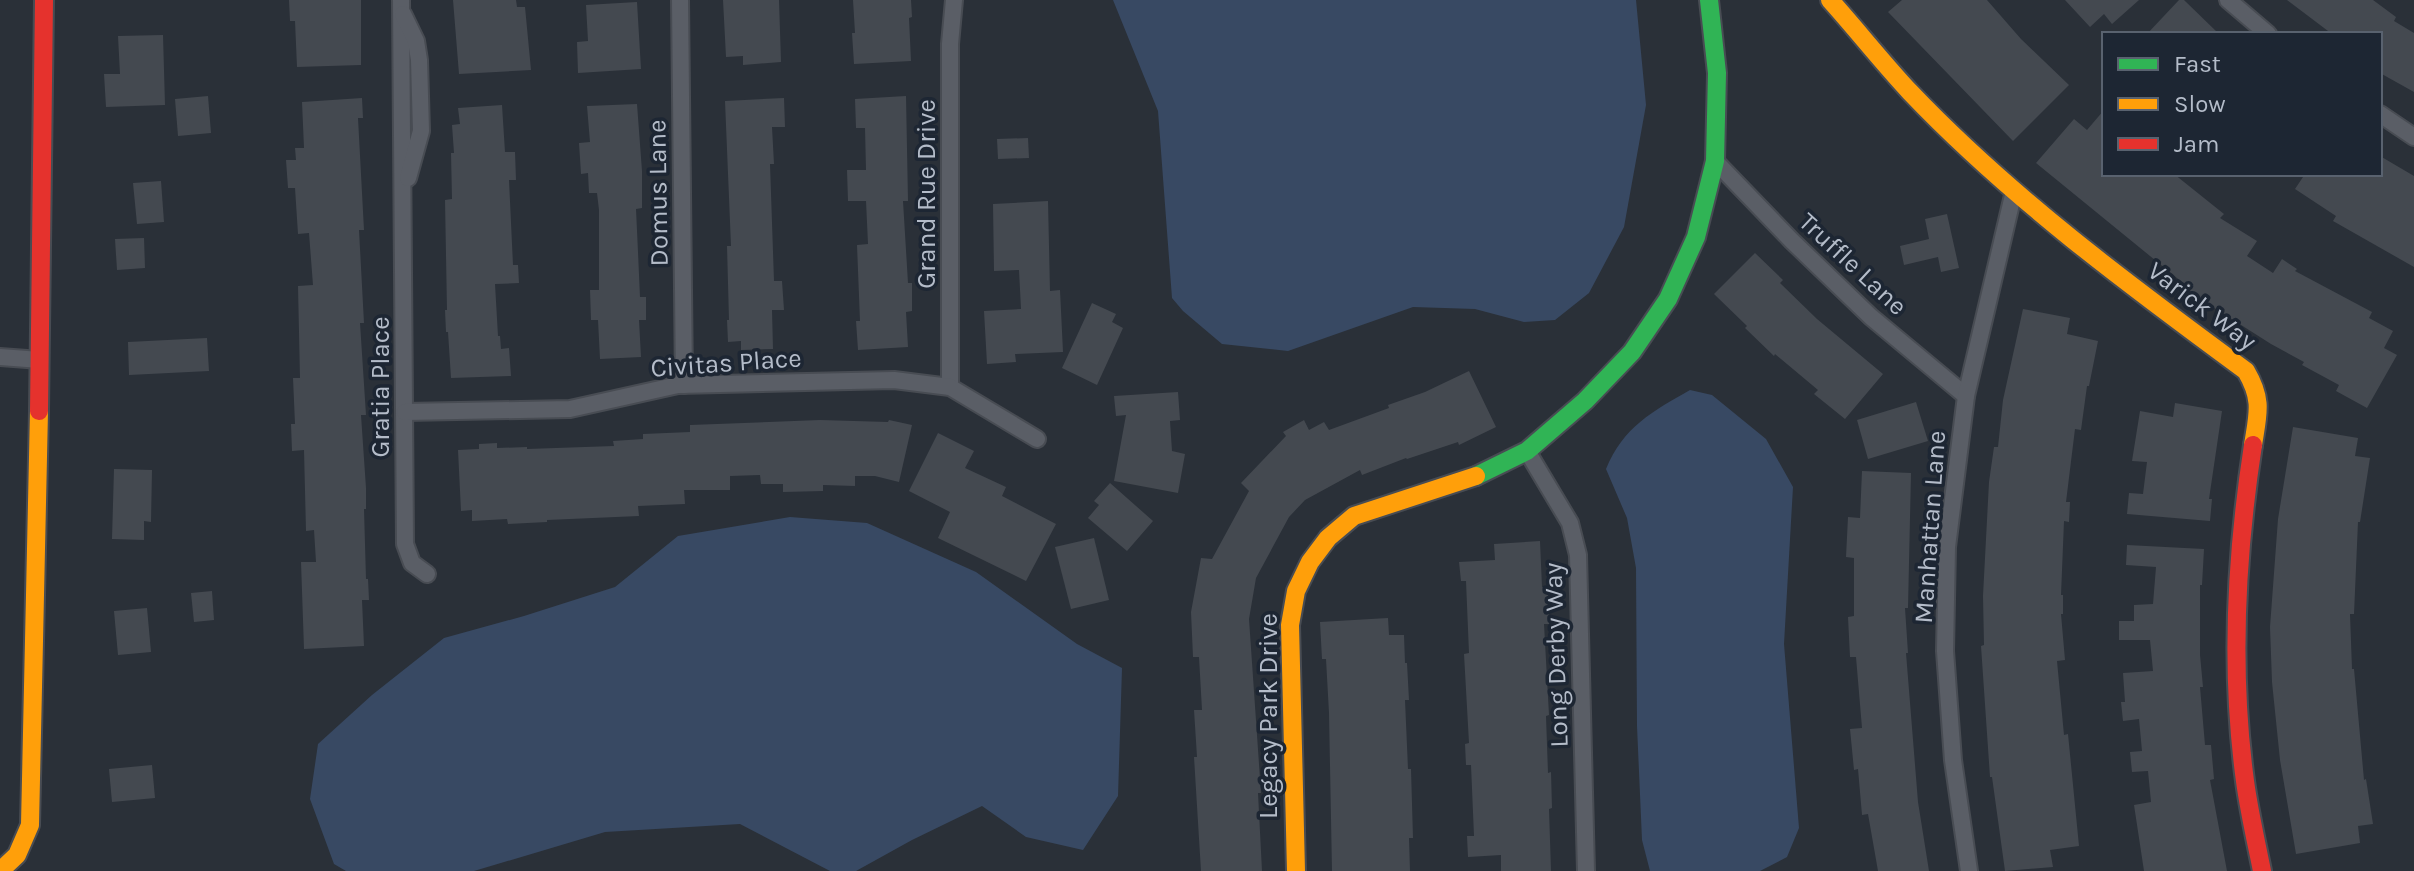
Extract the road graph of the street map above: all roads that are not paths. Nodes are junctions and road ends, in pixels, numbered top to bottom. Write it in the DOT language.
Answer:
graph roads {
  1 [pos="44,0"];
  2 [pos="680,0"];
  3 [pos="954,0"];
  4 [pos="1709,0"];
  5 [pos="1830,0"];
  6 [pos="2228,0"];
  7 [pos="401,5"];
  8 [pos="2266,32"];
  9 [pos="2382,115"];
  10 [pos="2414,137"];
  11 [pos="1715,161"];
  12 [pos="2014,191"];
  13 [pos="0,357"];
  14 [pos="40,360"];
  15 [pos="684,385"];
  16 [pos="950,387"];
  17 [pos="1966,396"];
  18 [pos="405,412"];
  19 [pos="1037,439"];
  20 [pos="1527,451"];
  21 [pos="427,574"];
  22 [pos="0,871"];
  23 [pos="1296,871"];
  24 [pos="1586,871"];
  25 [pos="1969,871"];
  26 [pos="2262,871"];
  1 -- 14 [label="street"];
  2 -- 15 [label="street, Domus Lane"];
  3 -- 16 [label="street, Grand Rue Drive"];
  4 -- 11 [label="street, Legacy Park Drive"];
  5 -- 12 [label="street, Varick Way"];
  6 -- 8 [label="street"];
  7 -- 18 [label="street, Gratia Place"];
  9 -- 10 [label="street"];
  11 -- 17 [label="street, Truffle Lane"];
  11 -- 20 [label="street, Legacy Park Drive"];
  12 -- 17 [label="street, Manhattan Lane"];
  12 -- 26 [label="street, Varick Way"];
  13 -- 14 [label="street"];
  14 -- 22 [label="street"];
  15 -- 16 [label="street, Civitas Place"];
  15 -- 18 [label="street, Civitas Place"];
  16 -- 19 [label="street, Civitas Place"];
  17 -- 25 [label="street, Manhattan Lane"];
  18 -- 21 [label="street, Gratia Place"];
  20 -- 23 [label="street, Legacy Park Drive"];
  20 -- 24 [label="street, Long Derby Way"];
}
